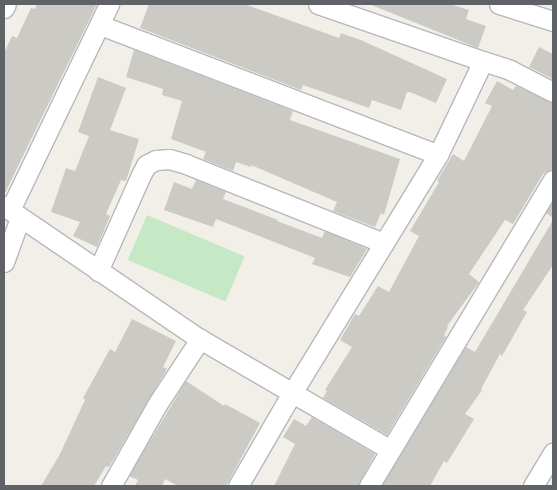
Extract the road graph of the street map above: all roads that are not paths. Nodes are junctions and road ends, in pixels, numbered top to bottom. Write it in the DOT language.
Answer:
graph roads {
  1 [pos="6,4"];
  2 [pos="109,4"];
  3 [pos="318,4"];
  4 [pos="503,4"];
  5 [pos="4,8"];
  6 [pos="553,21"];
  7 [pos="100,25"];
  8 [pos="483,61"];
  9 [pos="553,92"];
  10 [pos="438,155"];
  11 [pos="553,180"];
  12 [pos="11,212"];
  13 [pos="384,243"];
  14 [pos="4,262"];
  15 [pos="98,271"];
  16 [pos="200,339"];
  17 [pos="292,393"];
  18 [pos="389,449"];
  19 [pos="553,453"];
  20 [pos="111,486"];
  21 [pos="238,486"];
  22 [pos="368,486"];
  23 [pos="533,486"];
  1 -- 5 [label="street"];
  2 -- 7 [label="street"];
  3 -- 8 [label="street"];
  4 -- 6 [label="street"];
  7 -- 10 [label="street"];
  7 -- 12 [label="street"];
  8 -- 9 [label="street"];
  8 -- 10 [label="street"];
  10 -- 13 [label="street"];
  11 -- 18 [label="street"];
  12 -- 14 [label="street"];
  12 -- 15 [label="street"];
  13 -- 15 [label="street"];
  13 -- 17 [label="street"];
  15 -- 16 [label="street"];
  16 -- 17 [label="street"];
  16 -- 20 [label="street"];
  17 -- 18 [label="street"];
  17 -- 21 [label="street"];
  18 -- 22 [label="street"];
  19 -- 23 [label="street"];
}
